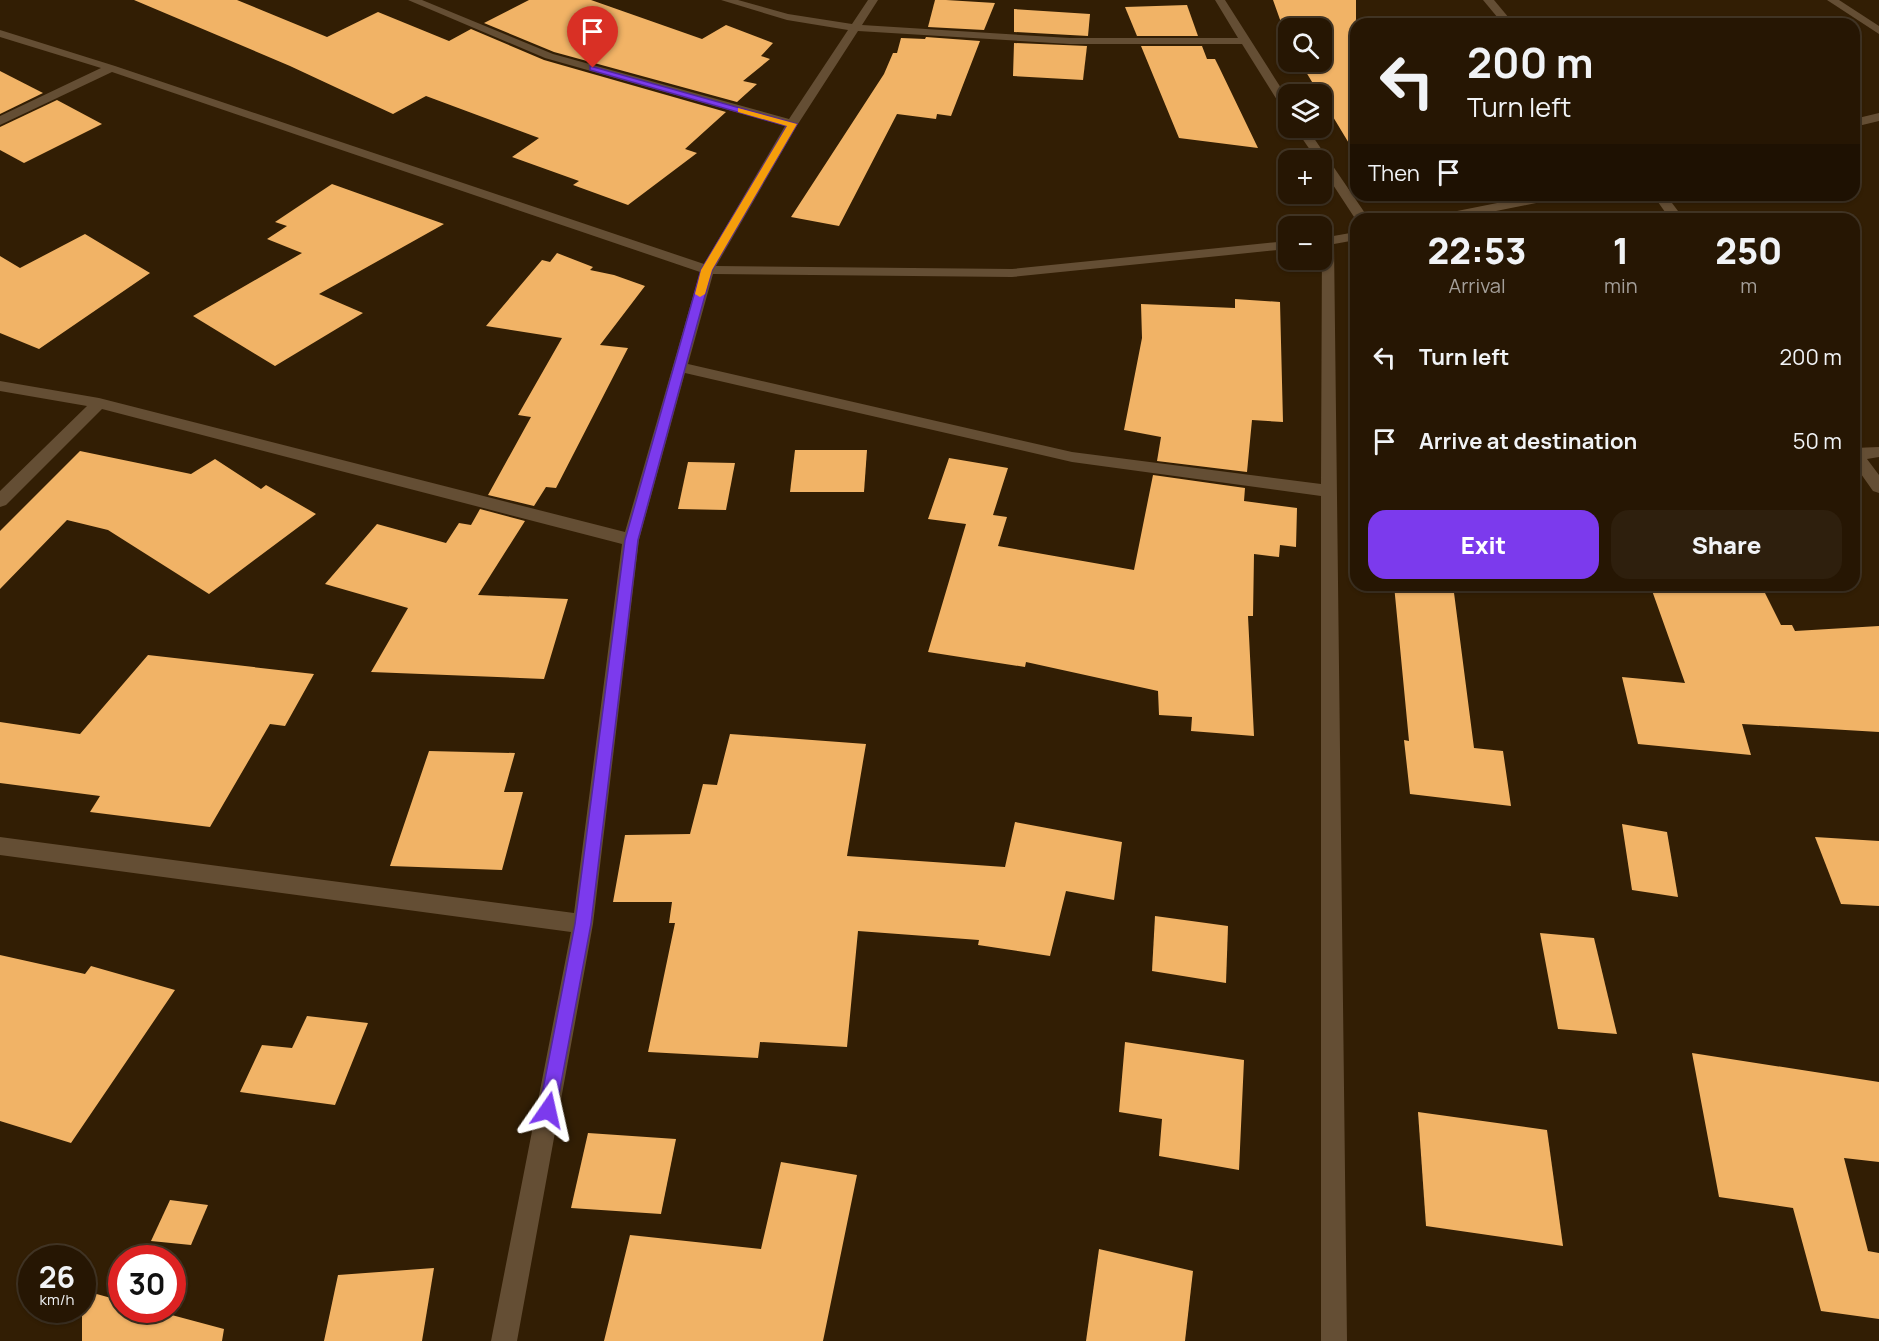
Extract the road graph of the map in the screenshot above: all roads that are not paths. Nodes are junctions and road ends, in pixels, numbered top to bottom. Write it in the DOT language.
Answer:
graph roads {
  1 [pos="412,0"];
  2 [pos="726,0"];
  3 [pos="873,0"];
  4 [pos="1220,0"];
  5 [pos="1488,0"];
  6 [pos="1832,0"];
  7 [pos="1504,18"];
  8 [pos="1859,18"];
  9 [pos="1860,18"];
  10 [pos="855,28"];
  11 [pos="1879,31"];
  12 [pos="0,33"];
  13 [pos="1244,41"];
  14 [pos="111,68"];
  15 [pos="1278,93"];
  16 [pos="1879,117"];
  17 [pos="0,121"];
  18 [pos="1860,122"];
  19 [pos="792,124"];
  20 [pos="1308,138"];
  21 [pos="1526,201"];
  22 [pos="1358,213"];
  23 [pos="1467,213"];
  24 [pos="1350,237"];
  25 [pos="1332,240"];
  26 [pos="1278,246"];
  27 [pos="707,270"];
  28 [pos="1324,270"];
  29 [pos="680,367"];
  30 [pos="0,386"];
  31 [pos="99,404"];
  32 [pos="1879,452"];
  33 [pos="1860,454"];
  34 [pos="1860,462"];
  35 [pos="1879,487"];
  36 [pos="1328,491"];
  37 [pos="0,501"];
  38 [pos="631,540"];
  39 [pos="0,846"];
  40 [pos="583,924"];
  41 [pos="504,1341"];
  42 [pos="1334,1341"];
  1 -- 19 [label="street"];
  2 -- 10 [label="street"];
  3 -- 10 [label="street"];
  4 -- 13 [label="street"];
  5 -- 7 [label="street"];
  6 -- 8 [label="street"];
  9 -- 11 [label="street"];
  10 -- 13 [label="street"];
  10 -- 19 [label="street"];
  12 -- 14 [label="street"];
  13 -- 15 [label="street"];
  14 -- 17 [label="street"];
  14 -- 27 [label="street"];
  16 -- 18 [label="street"];
  19 -- 27 [label="street"];
  20 -- 22 [label="street"];
  21 -- 23 [label="street"];
  24 -- 25 [label="street"];
  26 -- 27 [label="street"];
  27 -- 29 [label="street"];
  28 -- 36 [label="street"];
  29 -- 36 [label="street"];
  29 -- 38 [label="street"];
  30 -- 31 [label="street"];
  31 -- 37 [label="street"];
  31 -- 38 [label="street"];
  32 -- 33 [label="street"];
  34 -- 35 [label="street"];
  36 -- 42 [label="street"];
  38 -- 40 [label="street"];
  39 -- 40 [label="street"];
  40 -- 41 [label="street"];
}
